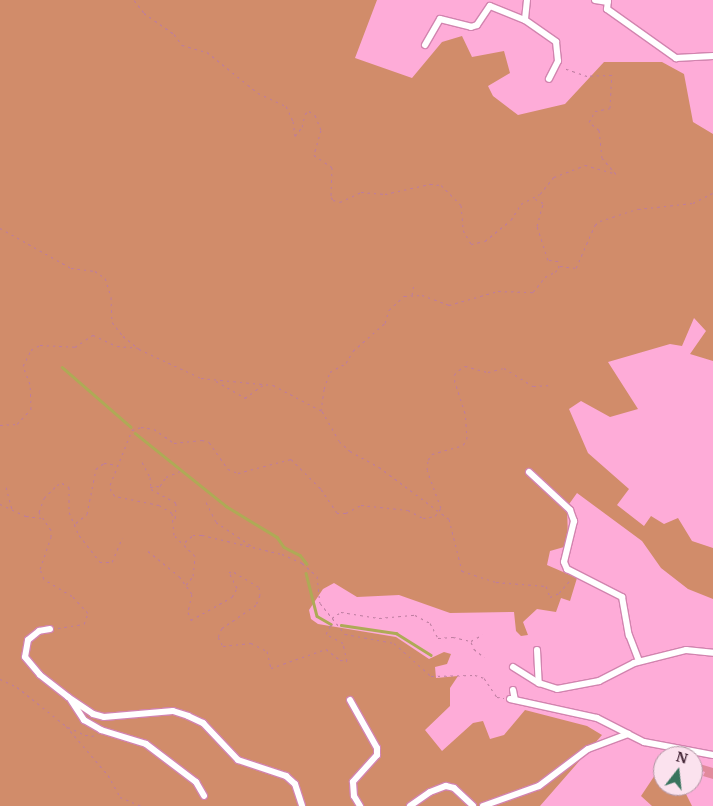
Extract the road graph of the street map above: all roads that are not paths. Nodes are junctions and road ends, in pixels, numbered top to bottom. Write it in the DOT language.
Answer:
graph roads {
  1 [pos="527,0"];
  2 [pos="595,0"];
  3 [pos="608,1"];
  4 [pos="525,20"];
  5 [pos="425,44"];
  6 [pos="713,56"];
  7 [pos="550,79"];
  8 [pos="529,472"];
  9 [pos="50,629"];
  10 [pos="537,650"];
  11 [pos="713,653"];
  12 [pos="638,661"];
  13 [pos="513,668"];
  14 [pos="539,683"];
  15 [pos="513,690"];
  16 [pos="70,699"];
  17 [pos="350,700"];
  18 [pos="628,734"];
  19 [pos="713,756"];
  20 [pos="204,796"];
  21 [pos="302,806"];
  22 [pos="360,806"];
  23 [pos="410,806"];
  24 [pos="473,806"];
  25 [pos="483,806"];
  1 -- 4 [label="street"];
  2 -- 3 [label="street"];
  3 -- 6 [label="street"];
  4 -- 5 [label="street"];
  4 -- 7 [label="street"];
  8 -- 12 [label="street"];
  9 -- 16 [label="street"];
  10 -- 14 [label="street"];
  11 -- 12 [label="street"];
  12 -- 14 [label="street"];
  13 -- 14 [label="street"];
  15 -- 18 [label="street"];
  16 -- 20 [label="street"];
  16 -- 21 [label="street"];
  17 -- 22 [label="street"];
  18 -- 19 [label="street"];
  18 -- 25 [label="street"];
  23 -- 24 [label="street"];
}
